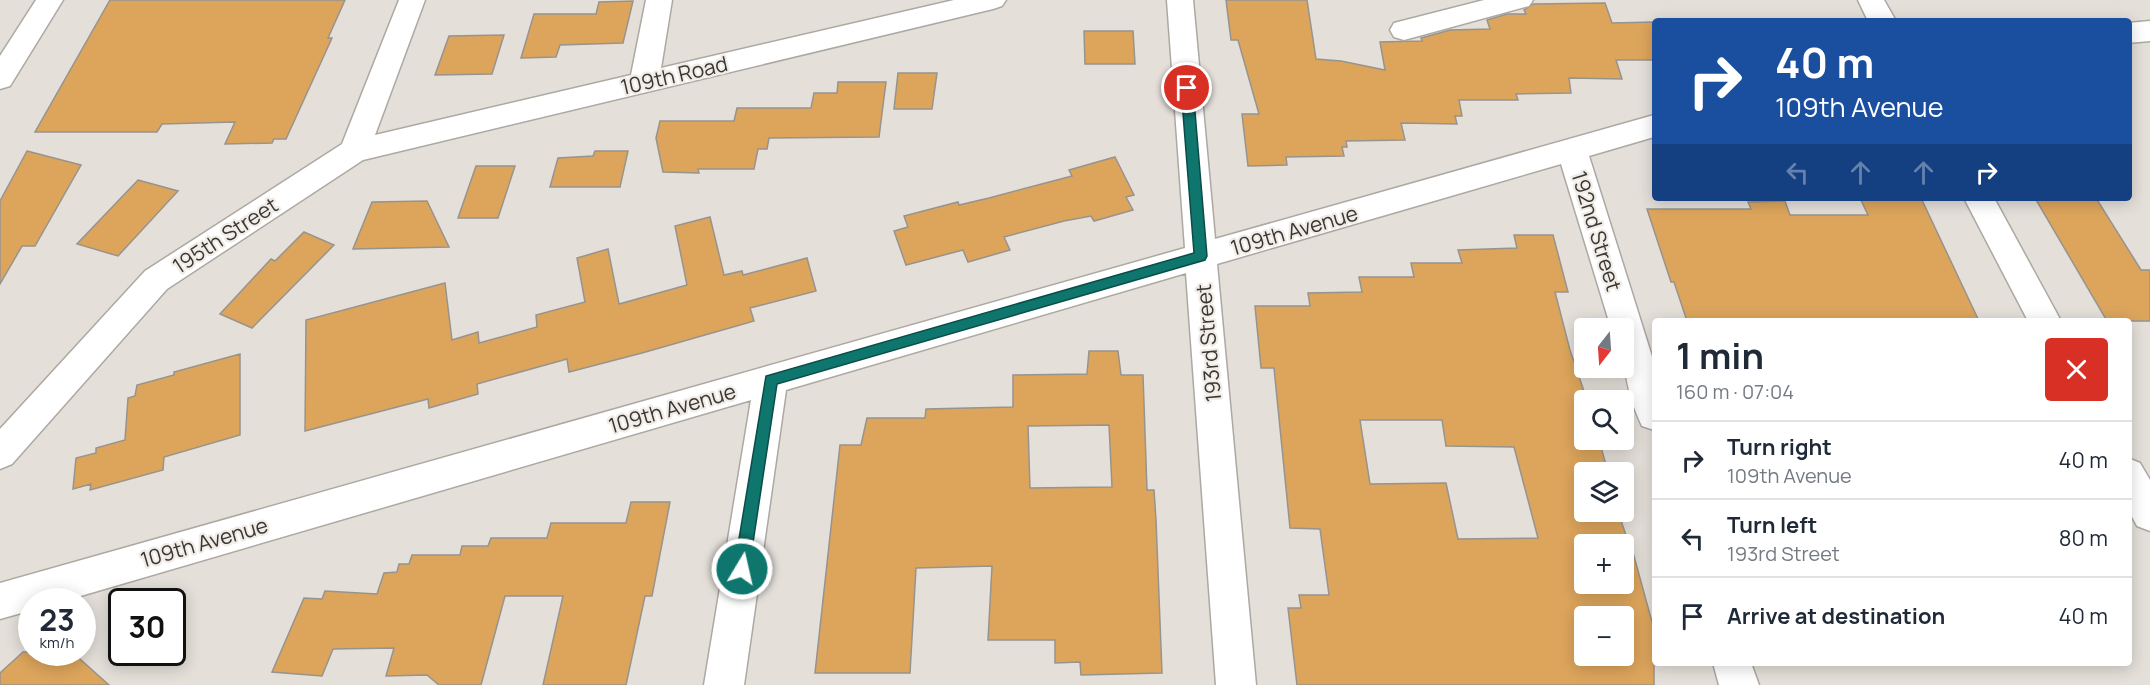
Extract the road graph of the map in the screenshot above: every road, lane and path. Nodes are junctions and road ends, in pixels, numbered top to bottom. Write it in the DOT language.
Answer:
graph roads {
  1 [pos="50,0"];
  2 [pos="412,0"];
  3 [pos="659,0"];
  4 [pos="993,0"];
  5 [pos="1180,0"];
  6 [pos="1520,0"];
  7 [pos="1871,0"];
  8 [pos="1880,18"];
  9 [pos="1404,30"];
  10 [pos="2150,31"];
  11 [pos="2132,33"];
  12 [pos="0,79"];
  13 [pos="644,82"];
  14 [pos="1652,127"];
  15 [pos="1572,150"];
  16 [pos="354,151"];
  17 [pos="1981,201"];
  18 [pos="1201,256"];
  19 [pos="2043,318"];
  20 [pos="771,380"];
  21 [pos="1652,409"];
  22 [pos="0,453"];
  23 [pos="2132,481"];
  24 [pos="2150,514"];
  25 [pos="0,601"];
  26 [pos="1733,666"];
  27 [pos="724,685"];
  28 [pos="1236,685"];
  29 [pos="1739,685"];
  1 -- 12 [label="street"];
  2 -- 16 [label="street"];
  3 -- 13 [label="street"];
  4 -- 13 [label="street, 109th Road"];
  5 -- 18 [label="street, 193rd Street"];
  6 -- 9 [label="street"];
  7 -- 8 [label="street"];
  10 -- 11 [label="street"];
  13 -- 16 [label="street, 109th Road"];
  14 -- 15 [label="street, 109th Avenue"];
  15 -- 18 [label="street, 109th Avenue"];
  15 -- 21 [label="street, 192nd Street"];
  16 -- 22 [label="street, 195th Street"];
  17 -- 19 [label="street"];
  18 -- 20 [label="street, 109th Avenue"];
  18 -- 28 [label="street, 193rd Street"];
  20 -- 25 [label="street, 109th Avenue"];
  20 -- 27 [label="street"];
  23 -- 24 [label="street"];
  26 -- 29 [label="street"];
}
